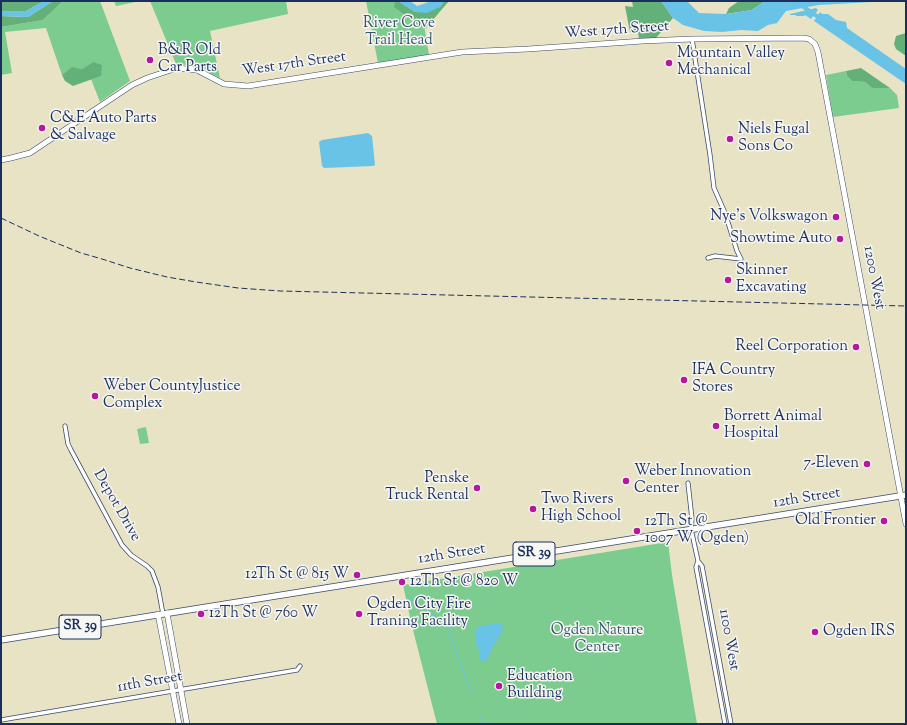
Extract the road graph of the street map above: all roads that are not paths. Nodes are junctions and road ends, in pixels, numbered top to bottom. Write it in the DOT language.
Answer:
graph roads {
  1 [pos="692,39"];
  2 [pos="809,40"];
  3 [pos="1,160"];
  4 [pos="737,251"];
  5 [pos="728,257"];
  6 [pos="708,258"];
  7 [pos="65,426"];
  8 [pos="688,483"];
  9 [pos="903,496"];
  10 [pos="906,524"];
  11 [pos="691,529"];
  12 [pos="698,561"];
  13 [pos="704,577"];
  14 [pos="698,578"];
  15 [pos="163,614"];
  16 [pos="1,640"];
  17 [pos="300,666"];
  18 [pos="181,690"];
  19 [pos="173,691"];
  20 [pos="1,720"];
  21 [pos="179,724"];
  22 [pos="187,724"];
  23 [pos="725,724"];
  24 [pos="730,724"];
  1 -- 2 [label="street, West 17th Street"];
  1 -- 3 [label="street, West 17th Street"];
  1 -- 4 [label="street"];
  2 -- 9 [label="street, 1200 West"];
  4 -- 5 [label="street"];
  4 -- 5 [label="street"];
  5 -- 6 [label="street"];
  7 -- 15 [label="street, Depot Drive"];
  8 -- 11 [label="street, 1100 West"];
  9 -- 10 [label="street, 1200 West"];
  9 -- 11 [label="main road, 12th Street / SR 39"];
  11 -- 12 [label="street, 1100 West"];
  11 -- 15 [label="main road, 12th Street / SR 39"];
  12 -- 13 [label="street, 1100 West"];
  12 -- 14 [label="street, 1100 West"];
  13 -- 14 [label="street"];
  13 -- 24 [label="street, 1100 West"];
  14 -- 23 [label="street, 1100 West"];
  15 -- 16 [label="main road, 12th Street / SR 39"];
  15 -- 18 [label="street, Depot Drive"];
  15 -- 19 [label="street, Depot Drive"];
  17 -- 18 [label="street, 11th Street"];
  18 -- 19 [label="street, 11th Street"];
  18 -- 22 [label="street, Depot Drive"];
  19 -- 20 [label="street, 11th Street"];
  19 -- 21 [label="street, Depot Drive"];
}
